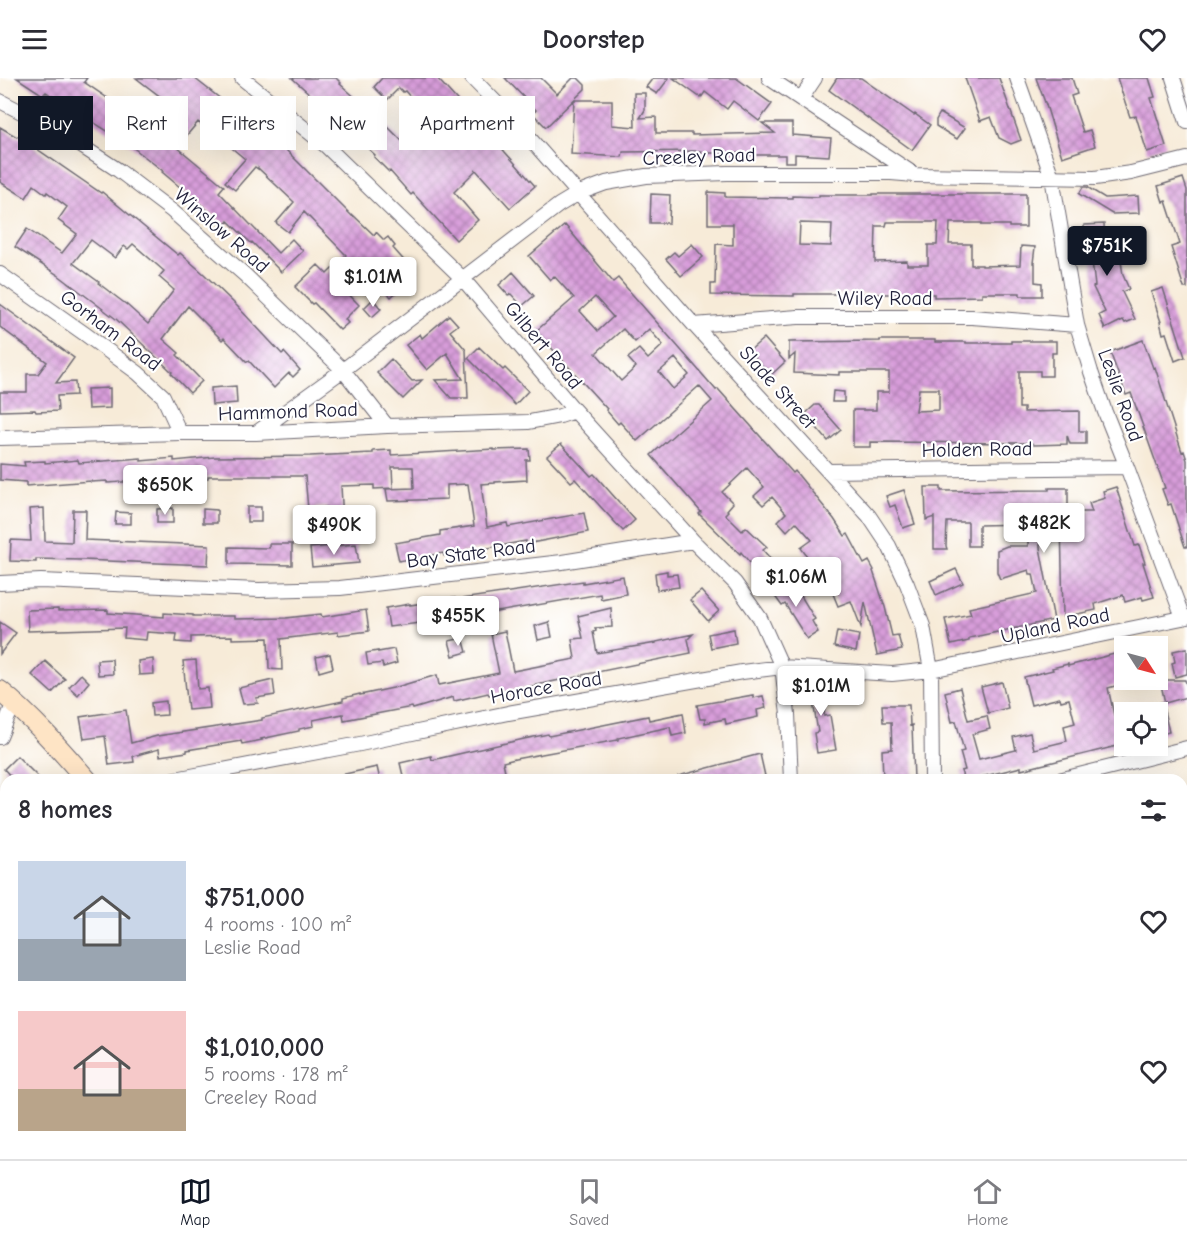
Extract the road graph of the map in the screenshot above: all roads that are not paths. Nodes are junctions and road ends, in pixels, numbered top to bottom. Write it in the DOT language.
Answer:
graph roads {
  1 [pos="242,78"];
  2 [pos="472,78"];
  3 [pos="769,78"];
  4 [pos="815,78"];
  5 [pos="1017,78"];
  6 [pos="1177,79"];
  7 [pos="801,99"];
  8 [pos="0,101"];
  9 [pos="1187,122"];
  10 [pos="1187,159"];
  11 [pos="915,175"];
  12 [pos="1052,177"];
  13 [pos="579,193"];
  14 [pos="0,274"];
  15 [pos="463,279"];
  16 [pos="694,325"];
  17 [pos="1077,325"];
  18 [pos="343,370"];
  19 [pos="575,411"];
  20 [pos="387,426"];
  21 [pos="180,433"];
  22 [pos="256,434"];
  23 [pos="0,438"];
  24 [pos="1127,467"];
  25 [pos="828,471"];
  26 [pos="693,541"];
  27 [pos="0,583"];
  28 [pos="1185,618"];
  29 [pos="782,666"];
  30 [pos="931,670"];
  31 [pos="7,696"];
  32 [pos="0,737"];
  33 [pos="1187,747"];
  34 [pos="82,774"];
  35 [pos="202,774"];
  36 [pos="791,774"];
  37 [pos="932,774"];
  38 [pos="1082,774"];
  1 -- 15 [label="street, Gilbert Road"];
  2 -- 13 [label="street, Slade Street"];
  3 -- 7 [label="street"];
  4 -- 7 [label="street"];
  5 -- 12 [label="street, Leslie Road"];
  6 -- 9 [label="street"];
  7 -- 11 [label="street"];
  8 -- 18 [label="street, Winslow Road"];
  10 -- 12 [label="street, Creeley Road"];
  11 -- 12 [label="street, Creeley Road"];
  11 -- 13 [label="street, Creeley Road"];
  12 -- 17 [label="street, Leslie Road"];
  13 -- 15 [label="street, Creeley Road"];
  13 -- 16 [label="street, Slade Street"];
  14 -- 21 [label="street, Gorham Road"];
  15 -- 18 [label="street, Creeley Road"];
  15 -- 19 [label="street, Gilbert Road"];
  16 -- 17 [label="street, Wiley Road"];
  16 -- 25 [label="street, Slade Street"];
  17 -- 24 [label="street, Leslie Road"];
  18 -- 20 [label="street, Winslow Road"];
  18 -- 22 [label="street, Creeley Road"];
  19 -- 20 [label="street, Hammond Road"];
  19 -- 26 [label="street, Gilbert Road"];
  20 -- 22 [label="street, Hammond Road"];
  21 -- 22 [label="street, Hammond Road"];
  21 -- 23 [label="street, Hammond Road"];
  24 -- 25 [label="street, Holden Road"];
  24 -- 28 [label="street, Leslie Road"];
  25 -- 30 [label="street, Slade Street"];
  26 -- 27 [label="street, Bay State Road"];
  26 -- 29 [label="street, Gilbert Road"];
  28 -- 30 [label="street, Upland Road"];
  29 -- 30 [label="street, Horace Road"];
  29 -- 35 [label="street, Horace Road"];
  29 -- 36 [label="street, Gilbert Road"];
  30 -- 37 [label="street, Slade Street"];
  31 -- 32 [label="street"];
  31 -- 34 [label="main road"];
  33 -- 38 [label="street"];
}
